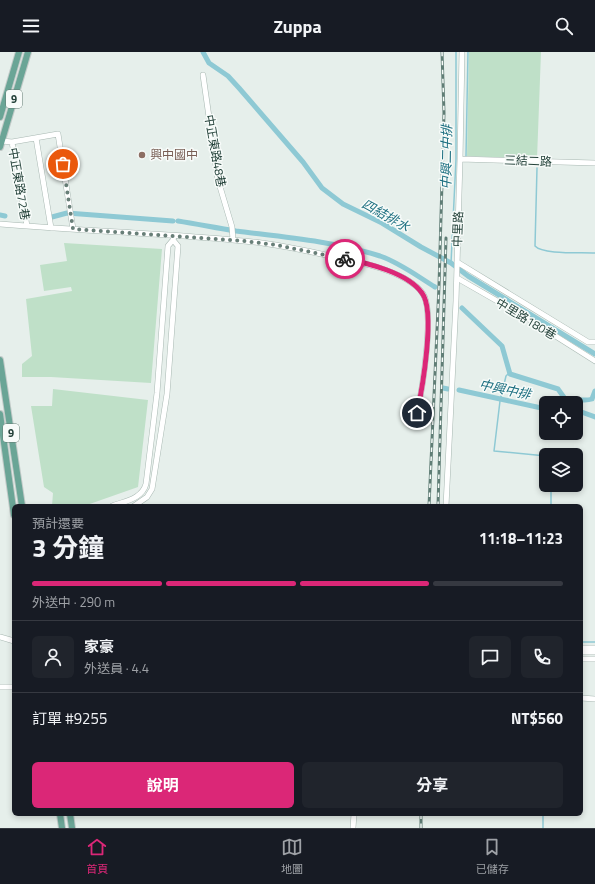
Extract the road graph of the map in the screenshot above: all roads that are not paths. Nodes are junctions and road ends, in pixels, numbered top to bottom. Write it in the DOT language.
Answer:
graph roads {
  1 [pos="19,52"];
  2 [pos="28,52"];
  3 [pos="462,52"];
  4 [pos="204,75"];
  5 [pos="0,117"];
  6 [pos="36,138"];
  7 [pos="12,142"];
  8 [pos="1,144"];
  9 [pos="460,159"];
  10 [pos="595,163"];
  11 [pos="0,224"];
  12 [pos="26,226"];
  13 [pos="51,228"];
  14 [pos="73,229"];
  15 [pos="174,238"];
  16 [pos="233,240"];
  17 [pos="457,262"];
  18 [pos="457,278"];
  19 [pos="595,342"];
  20 [pos="0,360"];
  21 [pos="595,361"];
  22 [pos="417,413"];
  23 [pos="0,414"];
  24 [pos="12,504"];
  25 [pos="22,504"];
  26 [pos="117,504"];
  27 [pos="138,504"];
  28 [pos="446,504"];
  29 [pos="0,637"];
  30 [pos="12,640"];
  31 [pos="583,648"];
  32 [pos="595,648"];
  33 [pos="583,652"];
  34 [pos="595,652"];
  35 [pos="583,659"];
  36 [pos="595,659"];
  37 [pos="583,662"];
  38 [pos="595,662"];
  39 [pos="0,687"];
  40 [pos="12,687"];
  41 [pos="583,698"];
  42 [pos="595,699"];
  43 [pos="60,816"];
  44 [pos="70,816"];
  45 [pos="354,816"];
  46 [pos="62,828"];
  47 [pos="72,828"];
  48 [pos="353,828"];
  1 -- 5 [label="main road, 9"];
  2 -- 8 [label="main road, 9"];
  3 -- 9 [label="street, 中里路"];
  4 -- 16 [label="street, 中正東路48巷"];
  6 -- 7 [label="street"];
  6 -- 13 [label="street"];
  6 -- 14 [label="street"];
  7 -- 8 [label="street"];
  7 -- 12 [label="street, 中正東路72巷"];
  9 -- 10 [label="street, 三結二路"];
  9 -- 17 [label="street, 中里路"];
  11 -- 12 [label="street"];
  12 -- 13 [label="street"];
  13 -- 14 [label="street"];
  14 -- 15 [label="street"];
  15 -- 16 [label="street"];
  15 -- 26 [label="street"];
  15 -- 27 [label="street"];
  16 -- 22 [label="street"];
  17 -- 18 [label="street, 中里路"];
  17 -- 19 [label="street"];
  18 -- 21 [label="street, 中里路180巷"];
  18 -- 28 [label="street, 中里路"];
  20 -- 25 [label="main road, 9"];
  23 -- 24 [label="main road, 9"];
  29 -- 30 [label="street"];
  31 -- 32 [label="street"];
  33 -- 34 [label="street"];
  35 -- 36 [label="street"];
  37 -- 38 [label="street"];
  39 -- 40 [label="street"];
  41 -- 42 [label="street"];
  43 -- 46 [label="main road"];
  44 -- 47 [label="main road"];
  45 -- 48 [label="street"];
}
